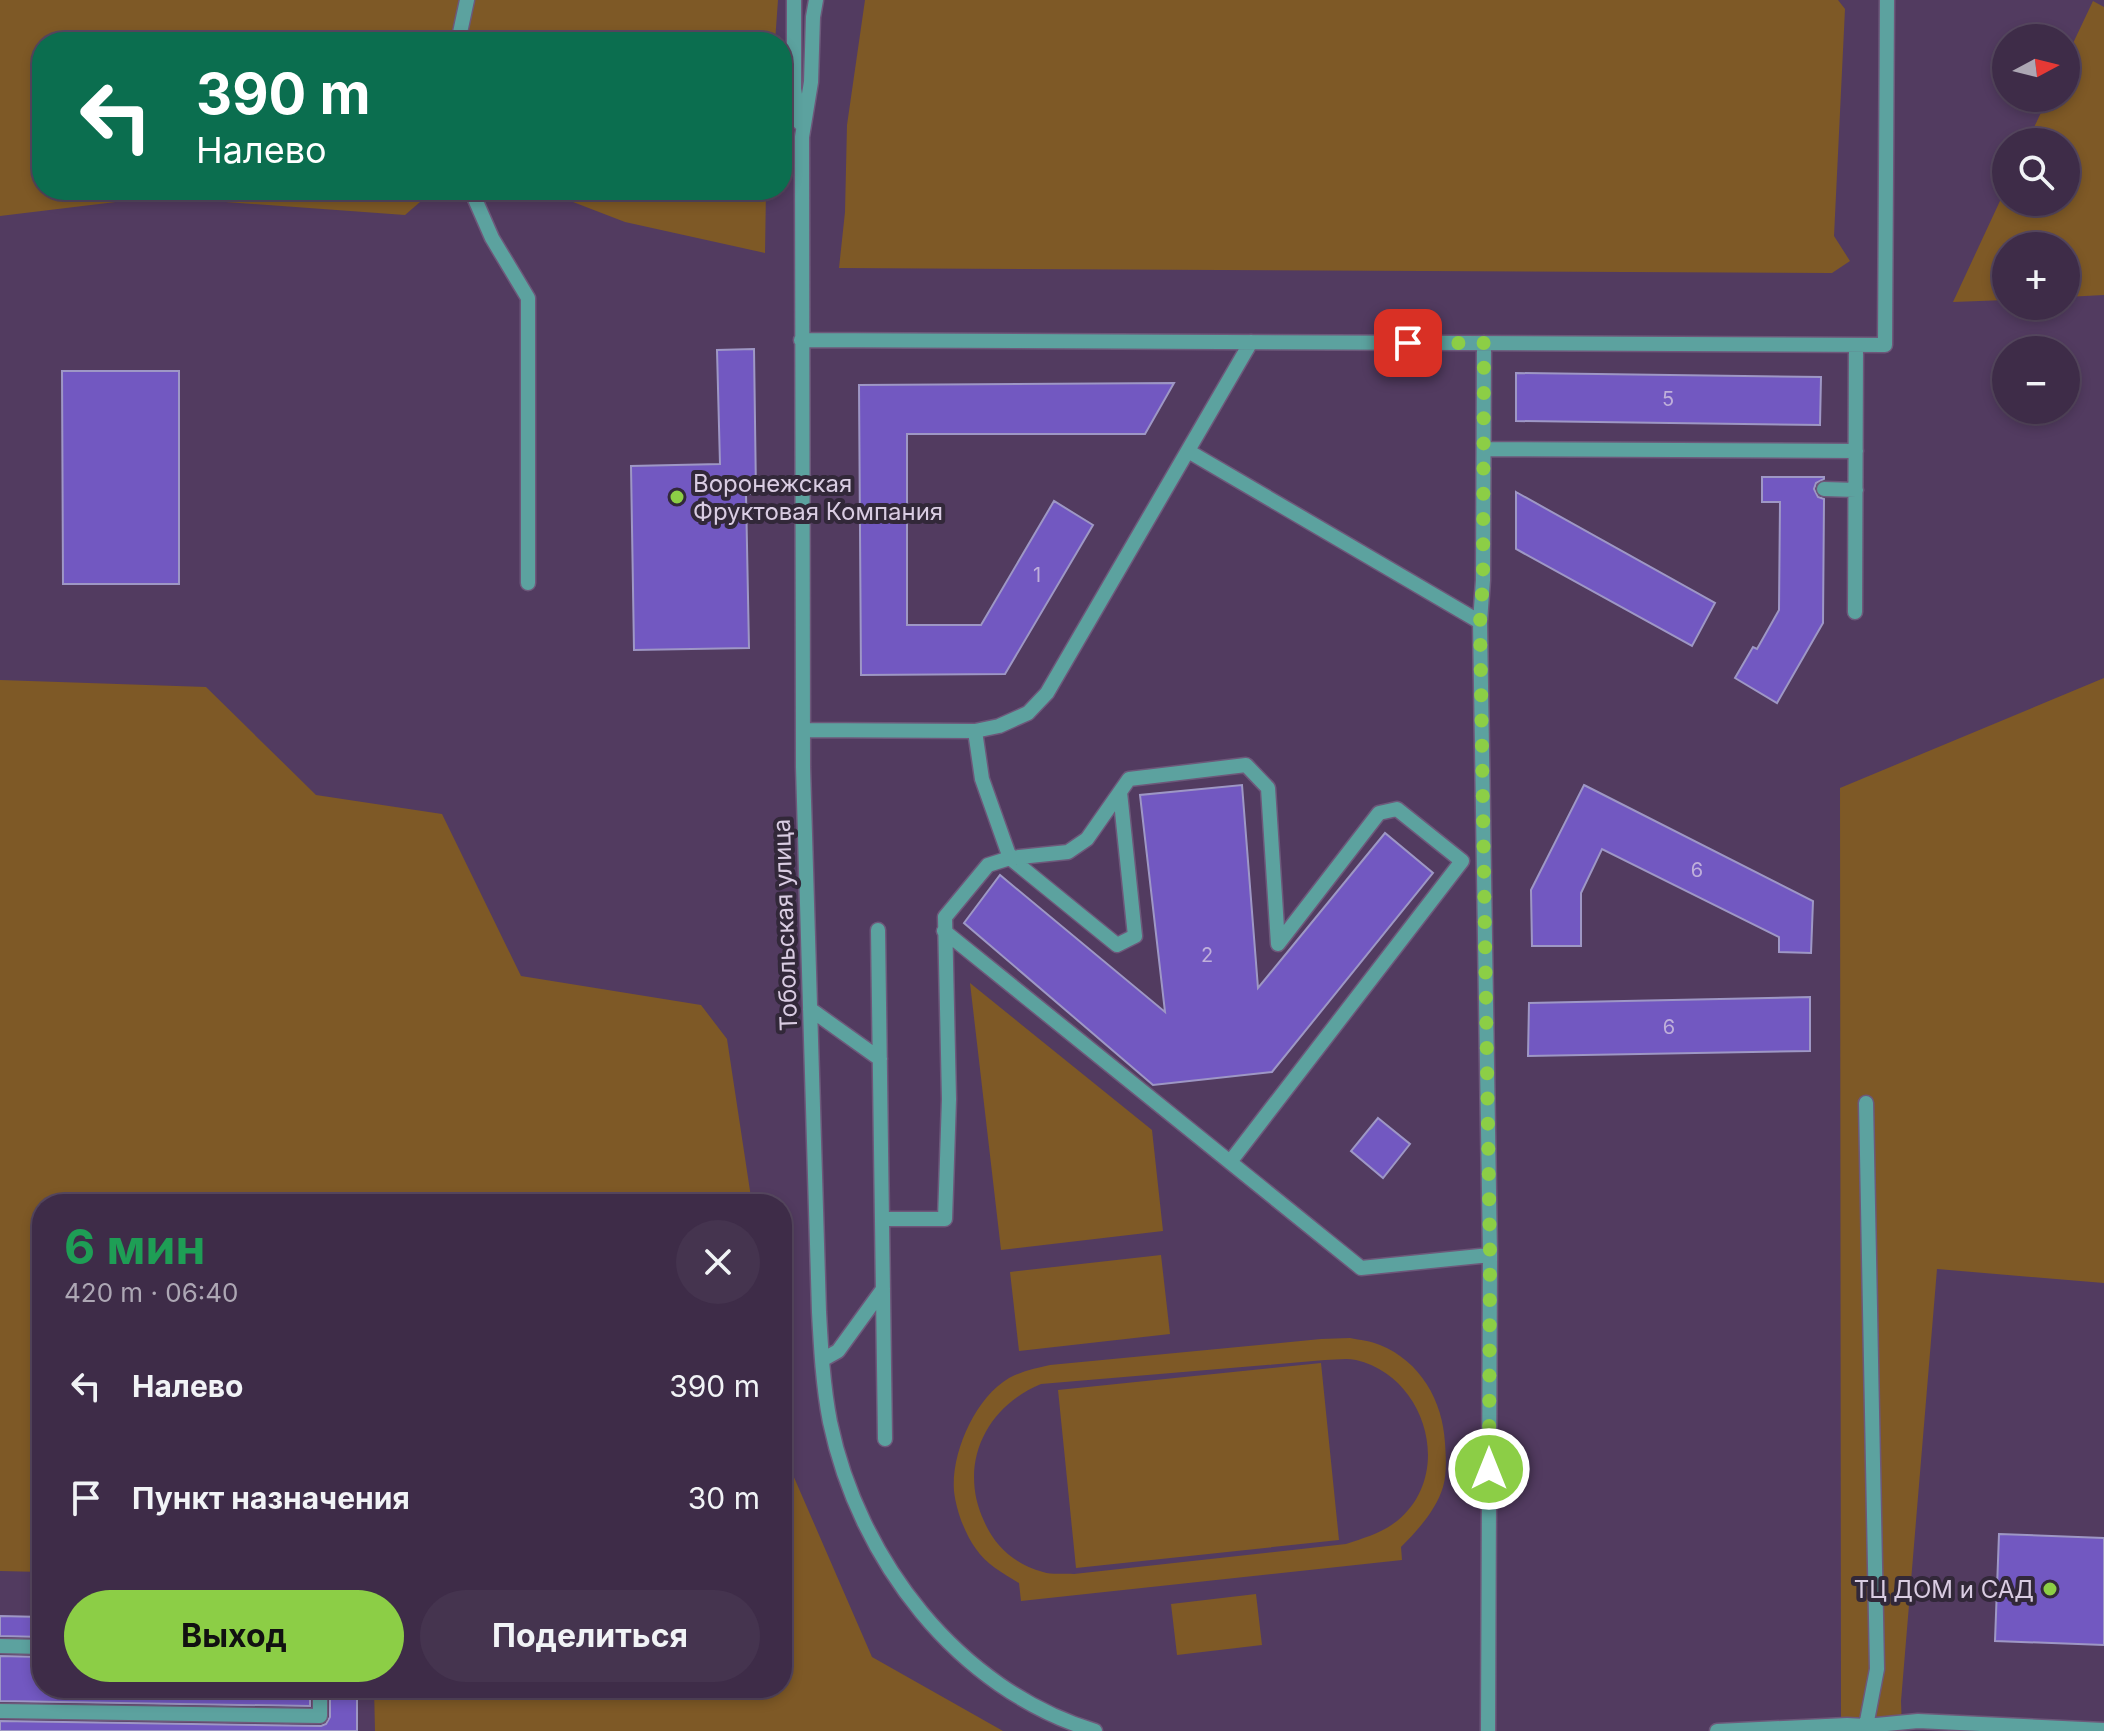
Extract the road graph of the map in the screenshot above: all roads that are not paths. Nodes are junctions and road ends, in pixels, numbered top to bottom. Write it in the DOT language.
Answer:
graph roads {
  1 [pos="467,0"];
  2 [pos="794,0"];
  3 [pos="816,0"];
  4 [pos="1887,0"];
  5 [pos="460,32"];
  6 [pos="802,137"];
  7 [pos="475,200"];
  8 [pos="801,340"];
  9 [pos="1251,342"];
  10 [pos="1484,343"];
  11 [pos="1856,345"];
  12 [pos="1484,449"];
  13 [pos="1188,451"];
  14 [pos="1856,451"];
  15 [pos="1824,489"];
  16 [pos="1856,490"];
  17 [pos="528,583"];
  18 [pos="1855,612"];
  19 [pos="1480,622"];
  20 [pos="803,730"];
  21 [pos="975,731"];
  22 [pos="1120,792"];
  23 [pos="1010,858"];
  24 [pos="878,930"];
  25 [pos="944,931"];
  26 [pos="810,1009"];
  27 [pos="880,1059"];
  28 [pos="1866,1103"];
  29 [pos="1230,1162"];
  30 [pos="882,1219"];
  31 [pos="1490,1255"];
  32 [pos="883,1289"];
  33 [pos="822,1360"];
  34 [pos="885,1439"];
  35 [pos="0,1646"];
  36 [pos="32,1647"];
  37 [pos="320,1698"];
  38 [pos="0,1711"];
  39 [pos="1868,1729"];
  40 [pos="2104,1730"];
  41 [pos="1095,1731"];
  42 [pos="1488,1731"];
  43 [pos="1717,1731"];
  1 -- 5 [label="street"];
  2 -- 6 [label="street"];
  3 -- 6 [label="street, Тобольская улица"];
  4 -- 11 [label="street"];
  6 -- 8 [label="street, Тобольская улица"];
  7 -- 17 [label="street"];
  8 -- 9 [label="street"];
  8 -- 20 [label="street, Тобольская улица"];
  9 -- 10 [label="street"];
  9 -- 13 [label="street"];
  10 -- 11 [label="street"];
  10 -- 12 [label="street"];
  11 -- 14 [label="street"];
  12 -- 14 [label="street"];
  12 -- 19 [label="street"];
  13 -- 19 [label="street"];
  13 -- 21 [label="street"];
  14 -- 16 [label="street"];
  15 -- 16 [label="street"];
  16 -- 18 [label="street"];
  19 -- 31 [label="street"];
  20 -- 21 [label="street"];
  20 -- 26 [label="street, Тобольская улица"];
  21 -- 23 [label="street"];
  22 -- 23 [label="street"];
  22 -- 23 [label="street"];
  22 -- 29 [label="street"];
  23 -- 25 [label="street"];
  24 -- 27 [label="street"];
  25 -- 29 [label="street"];
  25 -- 30 [label="street"];
  26 -- 27 [label="street"];
  26 -- 33 [label="street, Тобольская улица"];
  27 -- 30 [label="street"];
  28 -- 39 [label="street"];
  29 -- 31 [label="street"];
  30 -- 32 [label="street"];
  31 -- 42 [label="street"];
  32 -- 33 [label="street"];
  32 -- 34 [label="street"];
  33 -- 41 [label="street, Тобольская улица"];
  35 -- 36 [label="street"];
  37 -- 38 [label="street"];
  39 -- 40 [label="street"];
  39 -- 43 [label="street"];
}
